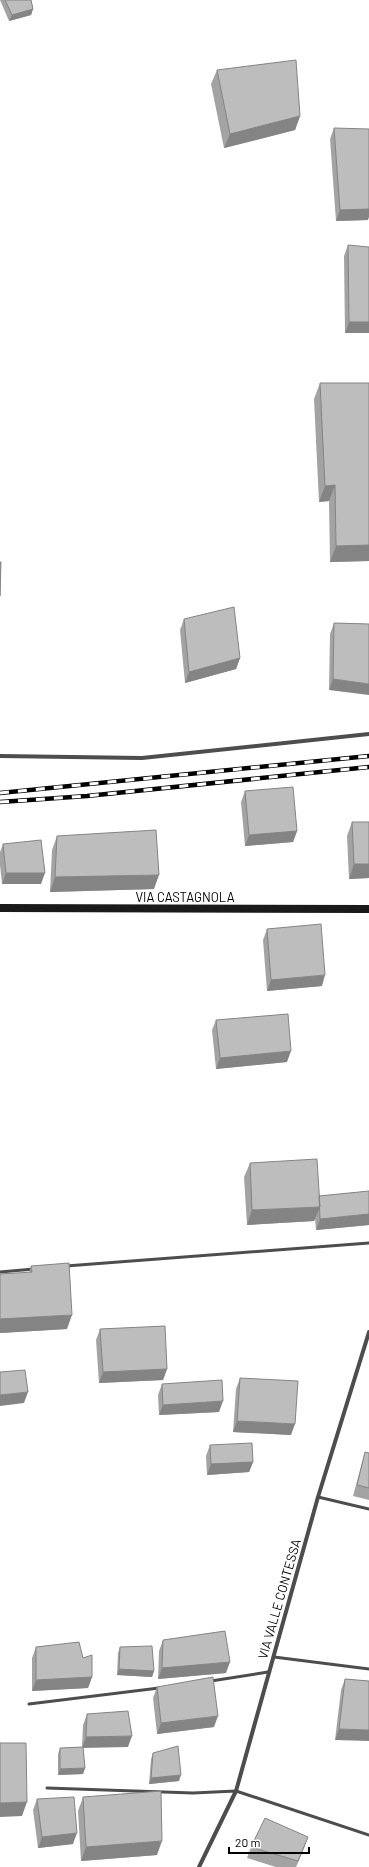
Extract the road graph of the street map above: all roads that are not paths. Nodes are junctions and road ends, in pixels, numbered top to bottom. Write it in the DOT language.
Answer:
graph roads {
  1 [pos="369,734"];
  2 [pos="0,756"];
  3 [pos="0,908"];
  4 [pos="369,909"];
  5 [pos="369,1243"];
  6 [pos="61,1267"];
  7 [pos="37,1268"];
  8 [pos="0,1272"];
  9 [pos="369,1332"];
  10 [pos="318,1497"];
  11 [pos="369,1509"];
  12 [pos="274,1657"];
  13 [pos="369,1669"];
  14 [pos="268,1672"];
  15 [pos="206,1681"];
  16 [pos="160,1688"];
  17 [pos="29,1704"];
  18 [pos="47,1788"];
  19 [pos="236,1791"];
  20 [pos="369,1835"];
  21 [pos="199,1867"];
  1 -- 2 [label="street"];
  3 -- 4 [label="main road, VIA CASTAGNOLA"];
  5 -- 6 [label="lane"];
  7 -- 8 [label="lane"];
  9 -- 10 [label="street, VIA VALLE CONTESSA"];
  10 -- 11 [label="lane"];
  10 -- 12 [label="street, VIA VALLE CONTESSA"];
  12 -- 13 [label="lane"];
  12 -- 14 [label="street, VIA VALLE CONTESSA"];
  14 -- 15 [label="lane"];
  14 -- 19 [label="street, VIA VALLE CONTESSA"];
  16 -- 17 [label="lane"];
  18 -- 19 [label="lane"];
  19 -- 20 [label="lane"];
  19 -- 21 [label="street, VIA VALLE CONTESSA"];
}
